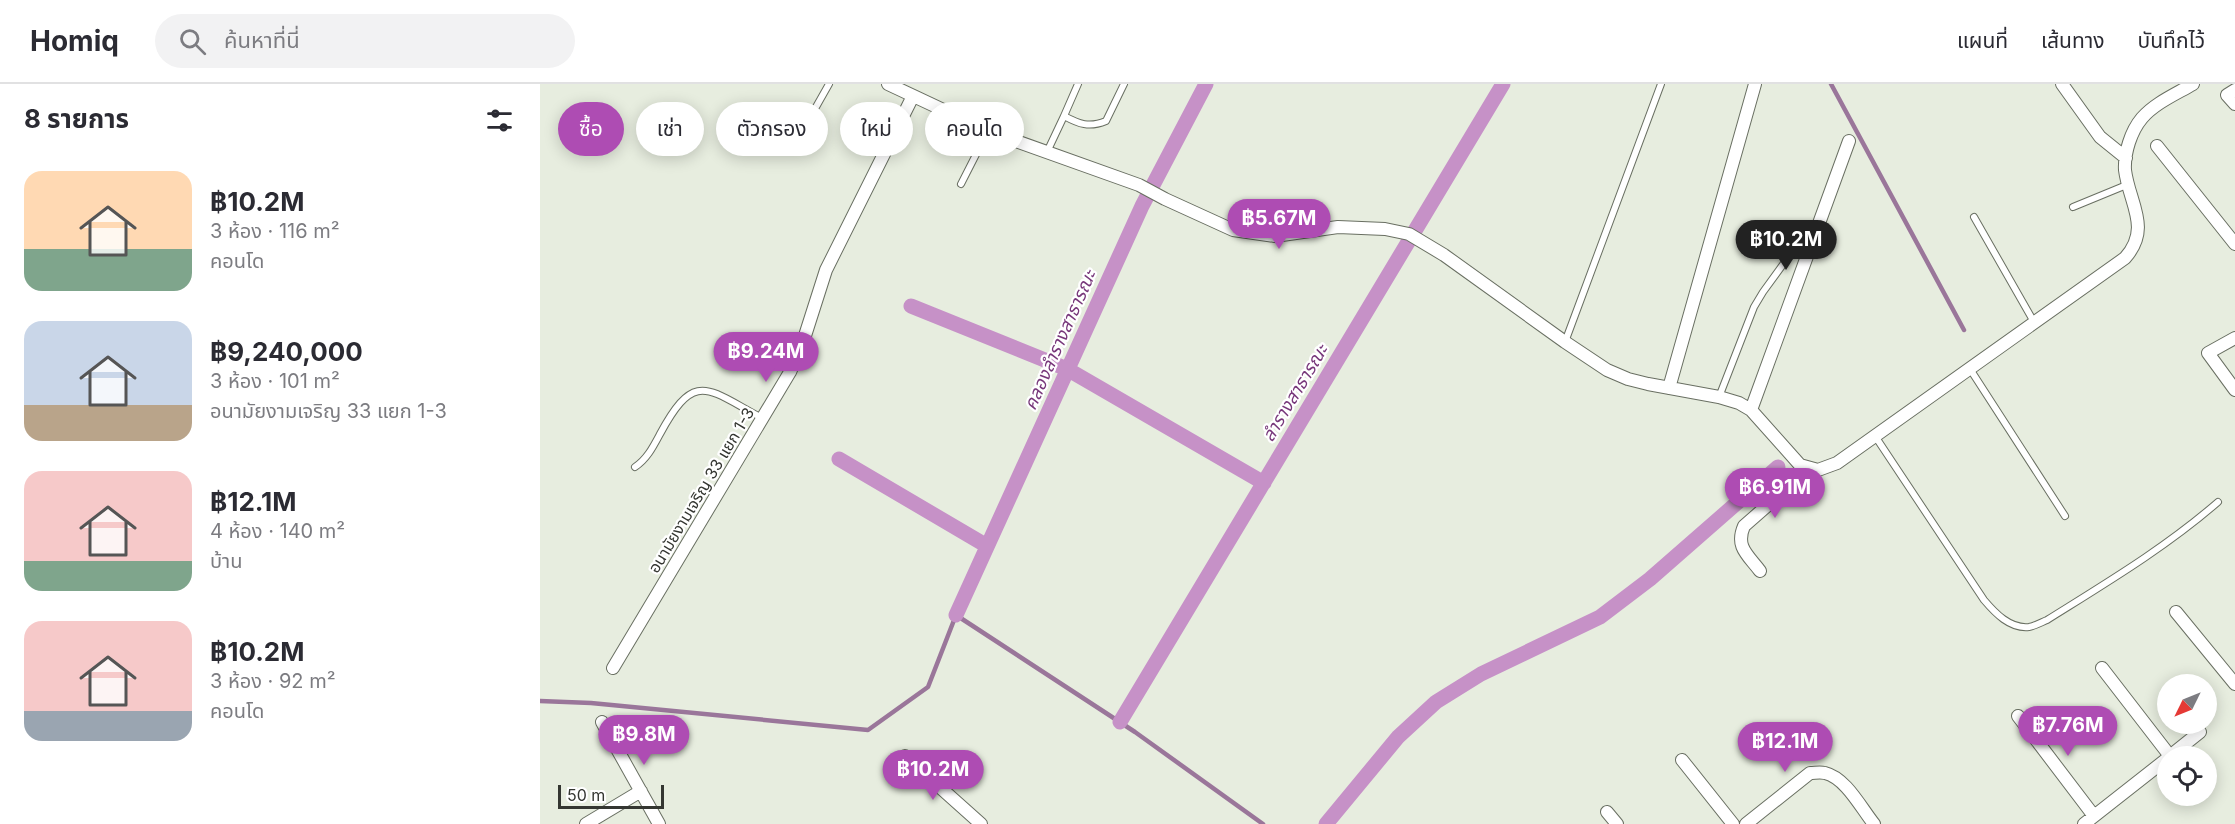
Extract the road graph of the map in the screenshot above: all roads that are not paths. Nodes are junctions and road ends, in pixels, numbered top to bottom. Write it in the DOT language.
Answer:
graph roads {
  1 [pos="829,84"];
  2 [pos="888,84"];
  3 [pos="1078,84"];
  4 [pos="1124,84"];
  5 [pos="1661,84"];
  6 [pos="1755,84"];
  7 [pos="2062,84"];
  8 [pos="2185,86"];
  9 [pos="2235,90"];
  10 [pos="913,96"];
  11 [pos="818,102"];
  12 [pos="926,102"];
  13 [pos="2235,104"];
  14 [pos="1064,116"];
  15 [pos="1849,141"];
  16 [pos="1024,144"];
  17 [pos="2157,146"];
  18 [pos="1047,152"];
  19 [pos="975,156"];
  20 [pos="2126,158"];
  21 [pos="961,184"];
  22 [pos="2129,184"];
  23 [pos="2073,207"];
  24 [pos="1974,217"];
  25 [pos="2235,244"];
  26 [pos="1786,259"];
  27 [pos="2035,323"];
  28 [pos="2235,338"];
  29 [pos="1565,342"];
  30 [pos="1970,369"];
  31 [pos="1669,388"];
  32 [pos="2235,390"];
  33 [pos="1719,397"];
  34 [pos="1750,410"];
  35 [pos="762,418"];
  36 [pos="1875,436"];
  37 [pos="635,467"];
  38 [pos="1809,469"];
  39 [pos="2218,502"];
  40 [pos="2065,516"];
  41 [pos="1760,571"];
  42 [pos="2176,612"];
  43 [pos="613,668"];
  44 [pos="2102,668"];
  45 [pos="2235,684"];
  46 [pos="2018,716"];
  47 [pos="602,722"];
  48 [pos="2197,734"];
  49 [pos="2161,746"];
  50 [pos="2182,746"];
  51 [pos="905,756"];
  52 [pos="1683,760"];
  53 [pos="2157,766"];
  54 [pos="641,791"];
  55 [pos="1607,812"];
  56 [pos="2089,820"];
  57 [pos="586,824"];
  58 [pos="659,824"];
  59 [pos="981,824"];
  60 [pos="1617,824"];
  61 [pos="1733,824"];
  62 [pos="1746,824"];
  63 [pos="1874,824"];
  1 -- 11 [label="lane"];
  2 -- 10 [label="street"];
  3 -- 14 [label="lane"];
  4 -- 14 [label="lane"];
  5 -- 29 [label="lane"];
  6 -- 31 [label="street"];
  7 -- 20 [label="street"];
  8 -- 20 [label="street"];
  9 -- 13 [label="street"];
  10 -- 12 [label="street"];
  10 -- 35 [label="street, อนามัยงามเจริญ 33 แยก 1-3"];
  14 -- 18 [label="lane"];
  15 -- 34 [label="street"];
  16 -- 18 [label="street"];
  17 -- 25 [label="street"];
  18 -- 29 [label="street"];
  19 -- 21 [label="lane"];
  20 -- 22 [label="street"];
  22 -- 23 [label="lane"];
  22 -- 27 [label="street"];
  24 -- 27 [label="lane"];
  26 -- 33 [label="lane"];
  27 -- 30 [label="street"];
  28 -- 32 [label="street"];
  29 -- 31 [label="street"];
  30 -- 36 [label="street"];
  30 -- 40 [label="lane"];
  31 -- 33 [label="street"];
  33 -- 34 [label="street"];
  34 -- 38 [label="street"];
  35 -- 37 [label="lane"];
  35 -- 43 [label="street, อนามัยงามเจริญ 33 แยก 1-3"];
  36 -- 38 [label="street"];
  36 -- 39 [label="lane"];
  38 -- 41 [label="street"];
  42 -- 45 [label="street"];
  44 -- 49 [label="street"];
  46 -- 56 [label="street"];
  47 -- 54 [label="street"];
  48 -- 50 [label="street"];
  51 -- 59 [label="street"];
  52 -- 61 [label="street"];
  53 -- 56 [label="street"];
  54 -- 57 [label="street"];
  54 -- 58 [label="street"];
  55 -- 60 [label="street"];
  62 -- 63 [label="street"];
}
